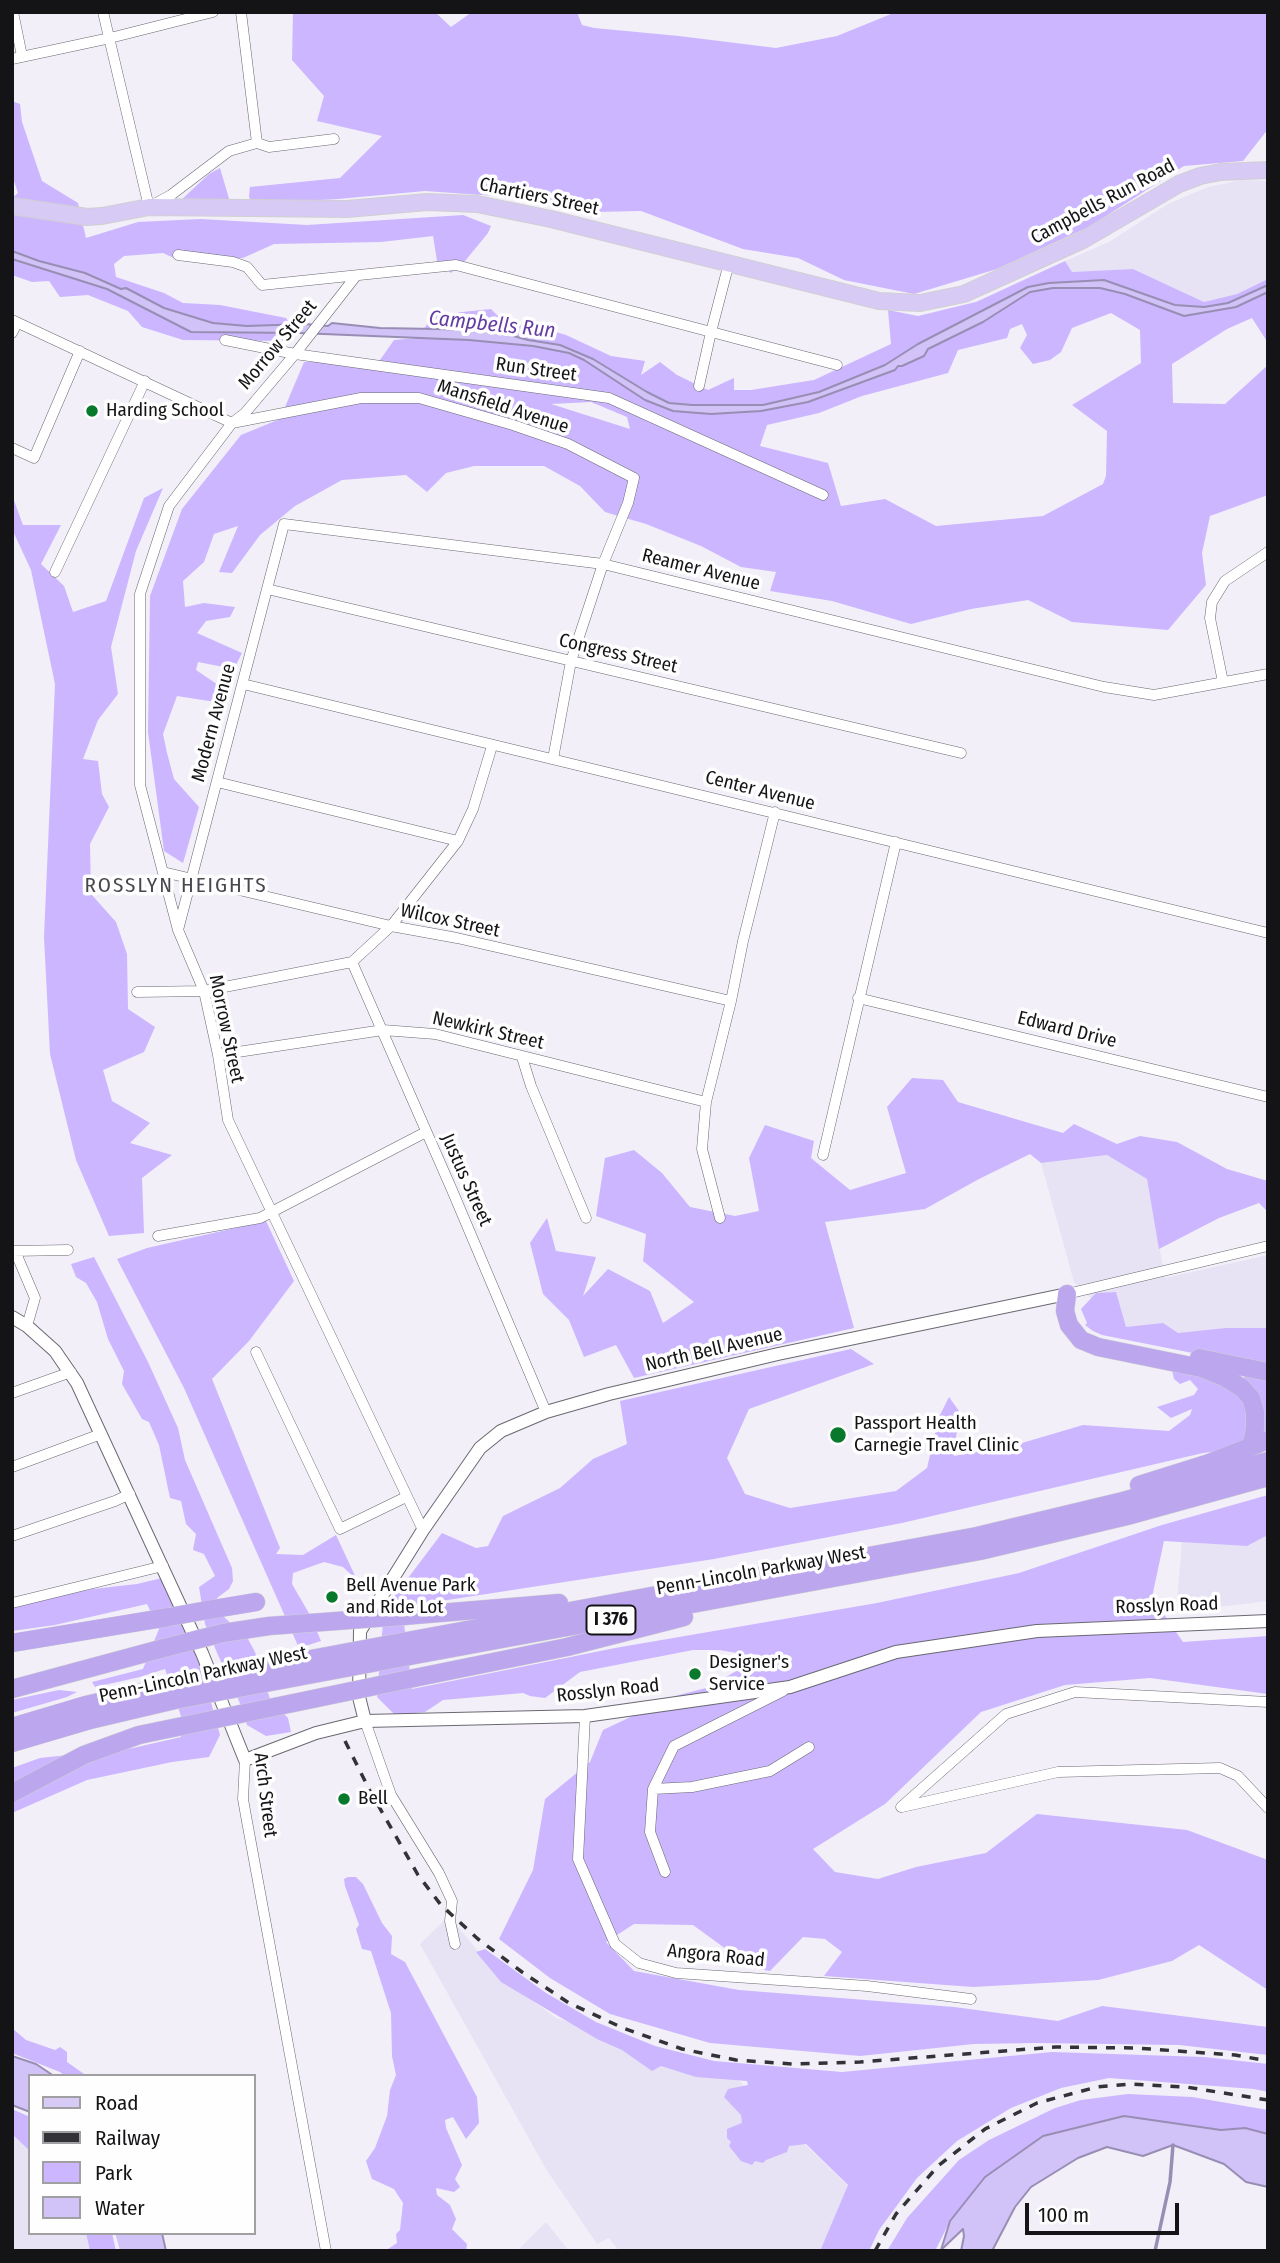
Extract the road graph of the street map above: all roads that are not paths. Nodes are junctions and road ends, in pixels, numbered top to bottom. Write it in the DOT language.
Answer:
graph roads {
  1 [pos="13,12"];
  2 [pos="103,12"];
  3 [pos="213,12"];
  4 [pos="241,12"];
  5 [pos="110,38"];
  6 [pos="17,57"];
  7 [pos="334,139"];
  8 [pos="257,143"];
  9 [pos="1268,170"];
  10 [pos="12,206"];
  11 [pos="149,207"];
  12 [pos="178,255"];
  13 [pos="729,263"];
  14 [pos="356,276"];
  15 [pos="964,294"];
  16 [pos="15,322"];
  17 [pos="711,332"];
  18 [pos="12,333"];
  19 [pos="225,340"];
  20 [pos="80,351"];
  21 [pos="295,354"];
  22 [pos="837,366"];
  23 [pos="145,381"];
  24 [pos="699,386"];
  25 [pos="232,423"];
  26 [pos="12,448"];
  27 [pos="823,495"];
  28 [pos="284,524"];
  29 [pos="1268,552"];
  30 [pos="603,564"];
  31 [pos="55,572"];
  32 [pos="267,589"];
  33 [pos="572,661"];
  34 [pos="1268,674"];
  35 [pos="1223,682"];
  36 [pos="243,684"];
  37 [pos="492,746"];
  38 [pos="961,753"];
  39 [pos="553,759"];
  40 [pos="216,782"];
  41 [pos="775,812"];
  42 [pos="458,841"];
  43 [pos="895,842"];
  44 [pos="163,872"];
  45 [pos="192,878"];
  46 [pos="391,926"];
  47 [pos="178,930"];
  48 [pos="1268,933"];
  49 [pos="352,962"];
  50 [pos="204,991"];
  51 [pos="137,992"];
  52 [pos="858,999"];
  53 [pos="731,1001"];
  54 [pos="383,1030"];
  55 [pos="218,1055"];
  56 [pos="522,1057"];
  57 [pos="1268,1097"];
  58 [pos="706,1101"];
  59 [pos="426,1132"];
  60 [pos="823,1155"];
  61 [pos="273,1212"];
  62 [pos="586,1218"];
  63 [pos="720,1218"];
  64 [pos="158,1236"];
  65 [pos="1268,1246"];
  66 [pos="68,1250"];
  67 [pos="14,1251"];
  68 [pos="1068,1294"];
  69 [pos="12,1317"];
  70 [pos="27,1326"];
  71 [pos="256,1352"];
  72 [pos="1268,1371"];
  73 [pos="71,1372"];
  74 [pos="12,1393"];
  75 [pos="546,1412"];
  76 [pos="101,1434"];
  77 [pos="1268,1440"];
  78 [pos="1251,1447"];
  79 [pos="1268,1461"];
  80 [pos="12,1466"];
  81 [pos="1268,1477"];
  82 [pos="130,1494"];
  83 [pos="406,1497"];
  84 [pos="423,1530"];
  85 [pos="12,1536"];
  86 [pos="977,1536"];
  87 [pos="163,1566"];
  88 [pos="812,1583"];
  89 [pos="678,1592"];
  90 [pos="256,1602"];
  91 [pos="12,1603"];
  92 [pos="1268,1621"];
  93 [pos="12,1643"];
  94 [pos="409,1649"];
  95 [pos="790,1687"];
  96 [pos="12,1689"];
  97 [pos="174,1692"];
  98 [pos="1268,1702"];
  99 [pos="585,1716"];
  100 [pos="365,1721"];
  101 [pos="12,1727"];
  102 [pos="12,1743"];
  103 [pos="809,1747"];
  104 [pos="245,1760"];
  105 [pos="653,1789"];
  106 [pos="12,1793"];
  107 [pos="1268,1808"];
  108 [pos="665,1872"];
  109 [pos="455,1944"];
  110 [pos="971,1999"];
  111 [pos="326,2251"];
  1 -- 6 [label="street"];
  2 -- 5 [label="street"];
  3 -- 5 [label="street"];
  4 -- 8 [label="street"];
  5 -- 6 [label="street"];
  5 -- 11 [label="street"];
  7 -- 8 [label="street"];
  8 -- 11 [label="street"];
  9 -- 15 [label="main road, Campbells Run Road"];
  10 -- 11 [label="main road, Chartiers Street"];
  11 -- 13 [label="main road, Chartiers Street"];
  12 -- 14 [label="street"];
  13 -- 15 [label="main road, Chartiers Street"];
  13 -- 17 [label="street"];
  14 -- 17 [label="street"];
  14 -- 21 [label="street, Morrow Street"];
  16 -- 18 [label="street"];
  16 -- 20 [label="street"];
  17 -- 22 [label="street"];
  17 -- 24 [label="street"];
  19 -- 21 [label="street, Run Street"];
  20 -- 23 [label="street"];
  20 -- 26 [label="street"];
  21 -- 25 [label="street, Morrow Street"];
  21 -- 27 [label="street, Run Street"];
  23 -- 25 [label="street"];
  23 -- 31 [label="street"];
  25 -- 30 [label="street, Mansfield Avenue"];
  25 -- 44 [label="street, Morrow Street"];
  28 -- 30 [label="street, Reamer Avenue"];
  28 -- 32 [label="street, Modern Avenue"];
  29 -- 35 [label="street"];
  30 -- 33 [label="street, Mansfield Avenue"];
  30 -- 35 [label="street, Reamer Avenue"];
  32 -- 33 [label="street, Congress Street"];
  32 -- 36 [label="street, Modern Avenue"];
  33 -- 38 [label="street, Congress Street"];
  33 -- 39 [label="street, Mansfield Avenue"];
  34 -- 35 [label="street, Reamer Avenue"];
  36 -- 37 [label="street, Center Avenue"];
  36 -- 40 [label="street, Modern Avenue"];
  37 -- 39 [label="street, Center Avenue"];
  37 -- 42 [label="street"];
  39 -- 41 [label="street, Center Avenue"];
  40 -- 42 [label="street"];
  40 -- 45 [label="street, Modern Avenue"];
  41 -- 43 [label="street, Center Avenue"];
  41 -- 53 [label="street"];
  42 -- 46 [label="street"];
  43 -- 48 [label="street, Center Avenue"];
  43 -- 52 [label="street"];
  44 -- 45 [label="street, Wilcox Street"];
  44 -- 47 [label="street, Morrow Street"];
  45 -- 46 [label="street, Wilcox Street"];
  45 -- 47 [label="street, Modern Avenue"];
  46 -- 49 [label="street"];
  46 -- 53 [label="street, Wilcox Street"];
  47 -- 50 [label="street, Morrow Street"];
  49 -- 50 [label="street"];
  49 -- 54 [label="street, Justus Street"];
  50 -- 51 [label="street"];
  50 -- 55 [label="street, Morrow Street"];
  52 -- 57 [label="street, Edward Drive"];
  52 -- 60 [label="street"];
  53 -- 58 [label="street"];
  54 -- 55 [label="street, Newkirk Street"];
  54 -- 56 [label="street, Newkirk Street"];
  54 -- 59 [label="street, Justus Street"];
  55 -- 61 [label="street, Morrow Street"];
  56 -- 58 [label="street, Newkirk Street"];
  56 -- 62 [label="street"];
  58 -- 63 [label="street"];
  59 -- 61 [label="street"];
  59 -- 75 [label="street, Justus Street"];
  61 -- 64 [label="street"];
  61 -- 83 [label="street, Morrow Street"];
  65 -- 68 [label="street, North Bell Avenue"];
  66 -- 67 [label="street"];
  67 -- 70 [label="street"];
  68 -- 72 [label="highway"];
  68 -- 75 [label="street, North Bell Avenue"];
  68 -- 78 [label="highway"];
  69 -- 70 [label="street, Arch Street"];
  70 -- 73 [label="street, Arch Street"];
  71 -- 83 [label="street"];
  73 -- 74 [label="street"];
  73 -- 76 [label="street, Arch Street"];
  75 -- 84 [label="street, North Bell Avenue"];
  76 -- 80 [label="street"];
  76 -- 82 [label="street, Arch Street"];
  77 -- 78 [label="highway"];
  78 -- 86 [label="highway"];
  79 -- 86 [label="highway, Penn-Lincoln Parkway West / I 376"];
  81 -- 88 [label="highway, Penn-Lincoln Parkway West / I 376"];
  82 -- 85 [label="street"];
  82 -- 87 [label="street, Arch Street"];
  83 -- 84 [label="street, Morrow Street"];
  84 -- 100 [label="street, North Bell Avenue"];
  86 -- 89 [label="highway, Penn-Lincoln Parkway West / I 376"];
  87 -- 91 [label="street"];
  87 -- 104 [label="street, Arch Street"];
  88 -- 94 [label="highway, Penn-Lincoln Parkway West / I 376"];
  88 -- 106 [label="highway, bridge"];
  89 -- 94 [label="highway, Penn-Lincoln Parkway West / I 376"];
  89 -- 96 [label="highway, bridge"];
  90 -- 93 [label="highway, bridge"];
  92 -- 95 [label="street, Rosslyn Road"];
  94 -- 97 [label="highway, Penn-Lincoln Parkway West / I 376, bridge"];
  95 -- 99 [label="street, Rosslyn Road"];
  95 -- 105 [label="street"];
  97 -- 101 [label="highway, Penn-Lincoln Parkway West / I 376"];
  97 -- 102 [label="highway, Penn-Lincoln Parkway West / I 376"];
  98 -- 107 [label="street"];
  99 -- 100 [label="street, Rosslyn Road"];
  99 -- 110 [label="street, Angora Road"];
  100 -- 104 [label="street, Rosslyn Road"];
  100 -- 109 [label="street"];
  103 -- 105 [label="street"];
  104 -- 111 [label="street, Arch Street"];
  105 -- 108 [label="street"];
}
